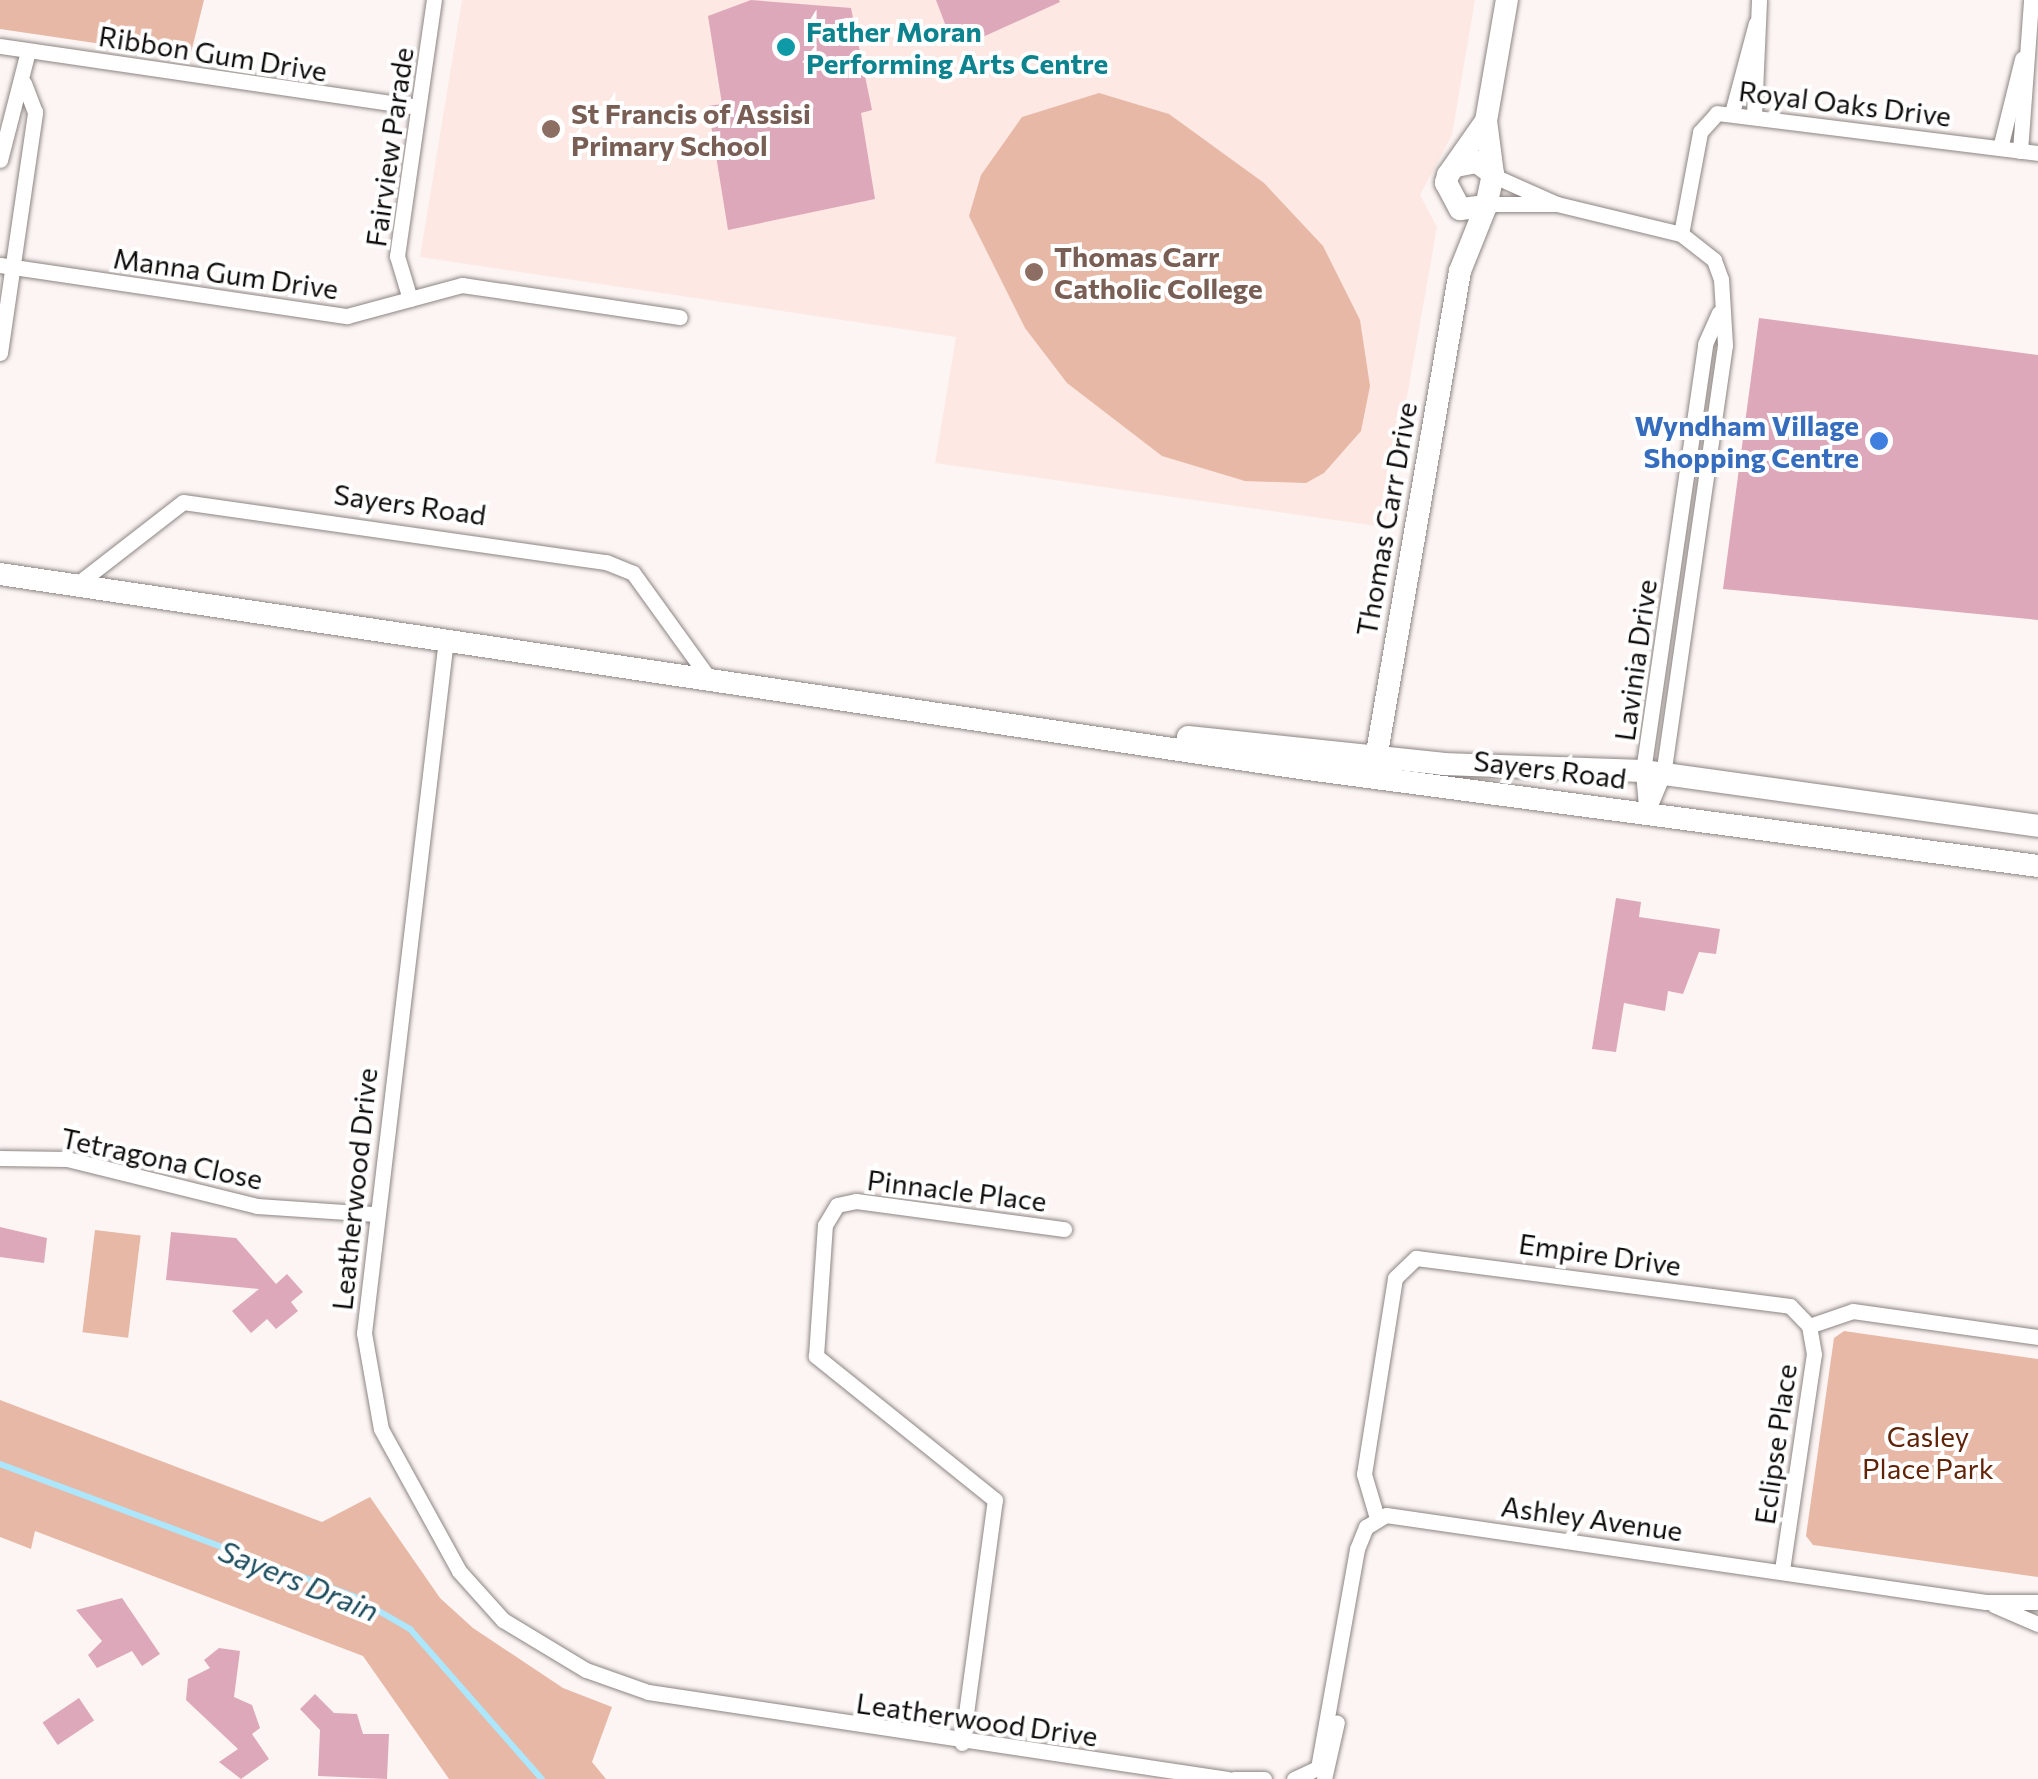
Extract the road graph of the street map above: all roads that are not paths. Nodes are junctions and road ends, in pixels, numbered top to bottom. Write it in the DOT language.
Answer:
graph roads {
  1 [pos="434,0"];
  2 [pos="1506,0"];
  3 [pos="1759,0"];
  4 [pos="2031,0"];
  5 [pos="1756,23"];
  6 [pos="0,46"];
  7 [pos="28,50"];
  8 [pos="2022,59"];
  9 [pos="24,83"];
  10 [pos="418,107"];
  11 [pos="1732,113"];
  12 [pos="1754,115"];
  13 [pos="1486,121"];
  14 [pos="2000,148"];
  15 [pos="2020,150"];
  16 [pos="2038,153"];
  17 [pos="0,160"];
  18 [pos="1456,166"];
  19 [pos="1494,175"];
  20 [pos="1452,203"];
  21 [pos="1557,204"];
  22 [pos="1487,205"];
  23 [pos="1681,234"];
  24 [pos="7,266"];
  25 [pos="1460,271"];
  26 [pos="410,299"];
  27 [pos="680,317"];
  28 [pos="0,353"];
  29 [pos="0,574"];
  30 [pos="76,585"];
  31 [pos="446,639"];
  32 [pos="708,677"];
  33 [pos="1374,767"];
  34 [pos="1653,772"];
  35 [pos="1647,812"];
  36 [pos="2038,826"];
  37 [pos="2038,866"];
  38 [pos="0,1158"];
  39 [pos="373,1214"];
  40 [pos="1064,1229"];
  41 [pos="1809,1326"];
  42 [pos="2038,1338"];
  43 [pos="1377,1518"];
  44 [pos="1782,1570"];
  45 [pos="1986,1602"];
  46 [pos="2038,1602"];
  47 [pos="2038,1624"];
  48 [pos="962,1743"];
  49 [pos="1325,1775"];
  50 [pos="1231,1779"];
  51 [pos="1264,1779"];
  52 [pos="1294,1779"];
  1 -- 10 [label="street, Fairview Parade"];
  2 -- 13 [label="main road"];
  3 -- 5 [label="street"];
  4 -- 8 [label="street"];
  5 -- 11 [label="street"];
  5 -- 12 [label="street"];
  6 -- 7 [label="street, Ribbon Gum Drive"];
  7 -- 9 [label="street"];
  7 -- 10 [label="street, Ribbon Gum Drive"];
  8 -- 14 [label="street"];
  8 -- 15 [label="street"];
  9 -- 17 [label="street"];
  9 -- 24 [label="street"];
  10 -- 26 [label="street, Fairview Parade"];
  11 -- 12 [label="street, Royal Oaks Drive"];
  11 -- 23 [label="street, Royal Oaks Drive"];
  12 -- 14 [label="street, Royal Oaks Drive"];
  13 -- 18 [label="main road"];
  13 -- 19 [label="main road"];
  14 -- 15 [label="street, Royal Oaks Drive"];
  15 -- 16 [label="street, Royal Oaks Drive"];
  18 -- 19 [label="main road"];
  18 -- 20 [label="main road"];
  19 -- 21 [label="street"];
  19 -- 22 [label="main road"];
  20 -- 22 [label="main road"];
  20 -- 25 [label="main road, Thomas Carr Drive"];
  21 -- 22 [label="street"];
  21 -- 23 [label="street"];
  22 -- 25 [label="main road, Thomas Carr Drive"];
  23 -- 34 [label="street, Lavinia Drive"];
  24 -- 26 [label="street, Manna Gum Drive"];
  24 -- 28 [label="street"];
  25 -- 33 [label="main road, Thomas Carr Drive"];
  26 -- 27 [label="street, Manna Gum Drive"];
  29 -- 30 [label="main road, Sayers Road"];
  30 -- 31 [label="main road, Sayers Road"];
  30 -- 32 [label="street, Sayers Road"];
  31 -- 32 [label="main road, Sayers Road"];
  31 -- 39 [label="street, Leatherwood Drive"];
  32 -- 33 [label="main road, Sayers Road"];
  33 -- 34 [label="main road, Sayers Road"];
  33 -- 35 [label="main road, Sayers Road"];
  34 -- 35 [label="street, Lavinia Drive"];
  34 -- 36 [label="main road, Sayers Road"];
  35 -- 37 [label="main road, Sayers Road"];
  38 -- 39 [label="street, Tetragona Close"];
  39 -- 48 [label="street, Leatherwood Drive"];
  40 -- 48 [label="street, Pinnacle Place"];
  41 -- 42 [label="street"];
  41 -- 43 [label="street, Empire Drive"];
  41 -- 44 [label="street, Eclipse Place"];
  43 -- 44 [label="street, Ashley Avenue"];
  43 -- 49 [label="street"];
  44 -- 45 [label="street, Ashley Avenue"];
  45 -- 46 [label="street, Ashley Avenue"];
  45 -- 47 [label="street, Ashley Avenue"];
  48 -- 50 [label="street, Leatherwood Drive"];
  49 -- 52 [label="street"];
  50 -- 51 [label="street, Leatherwood Drive"];
}
